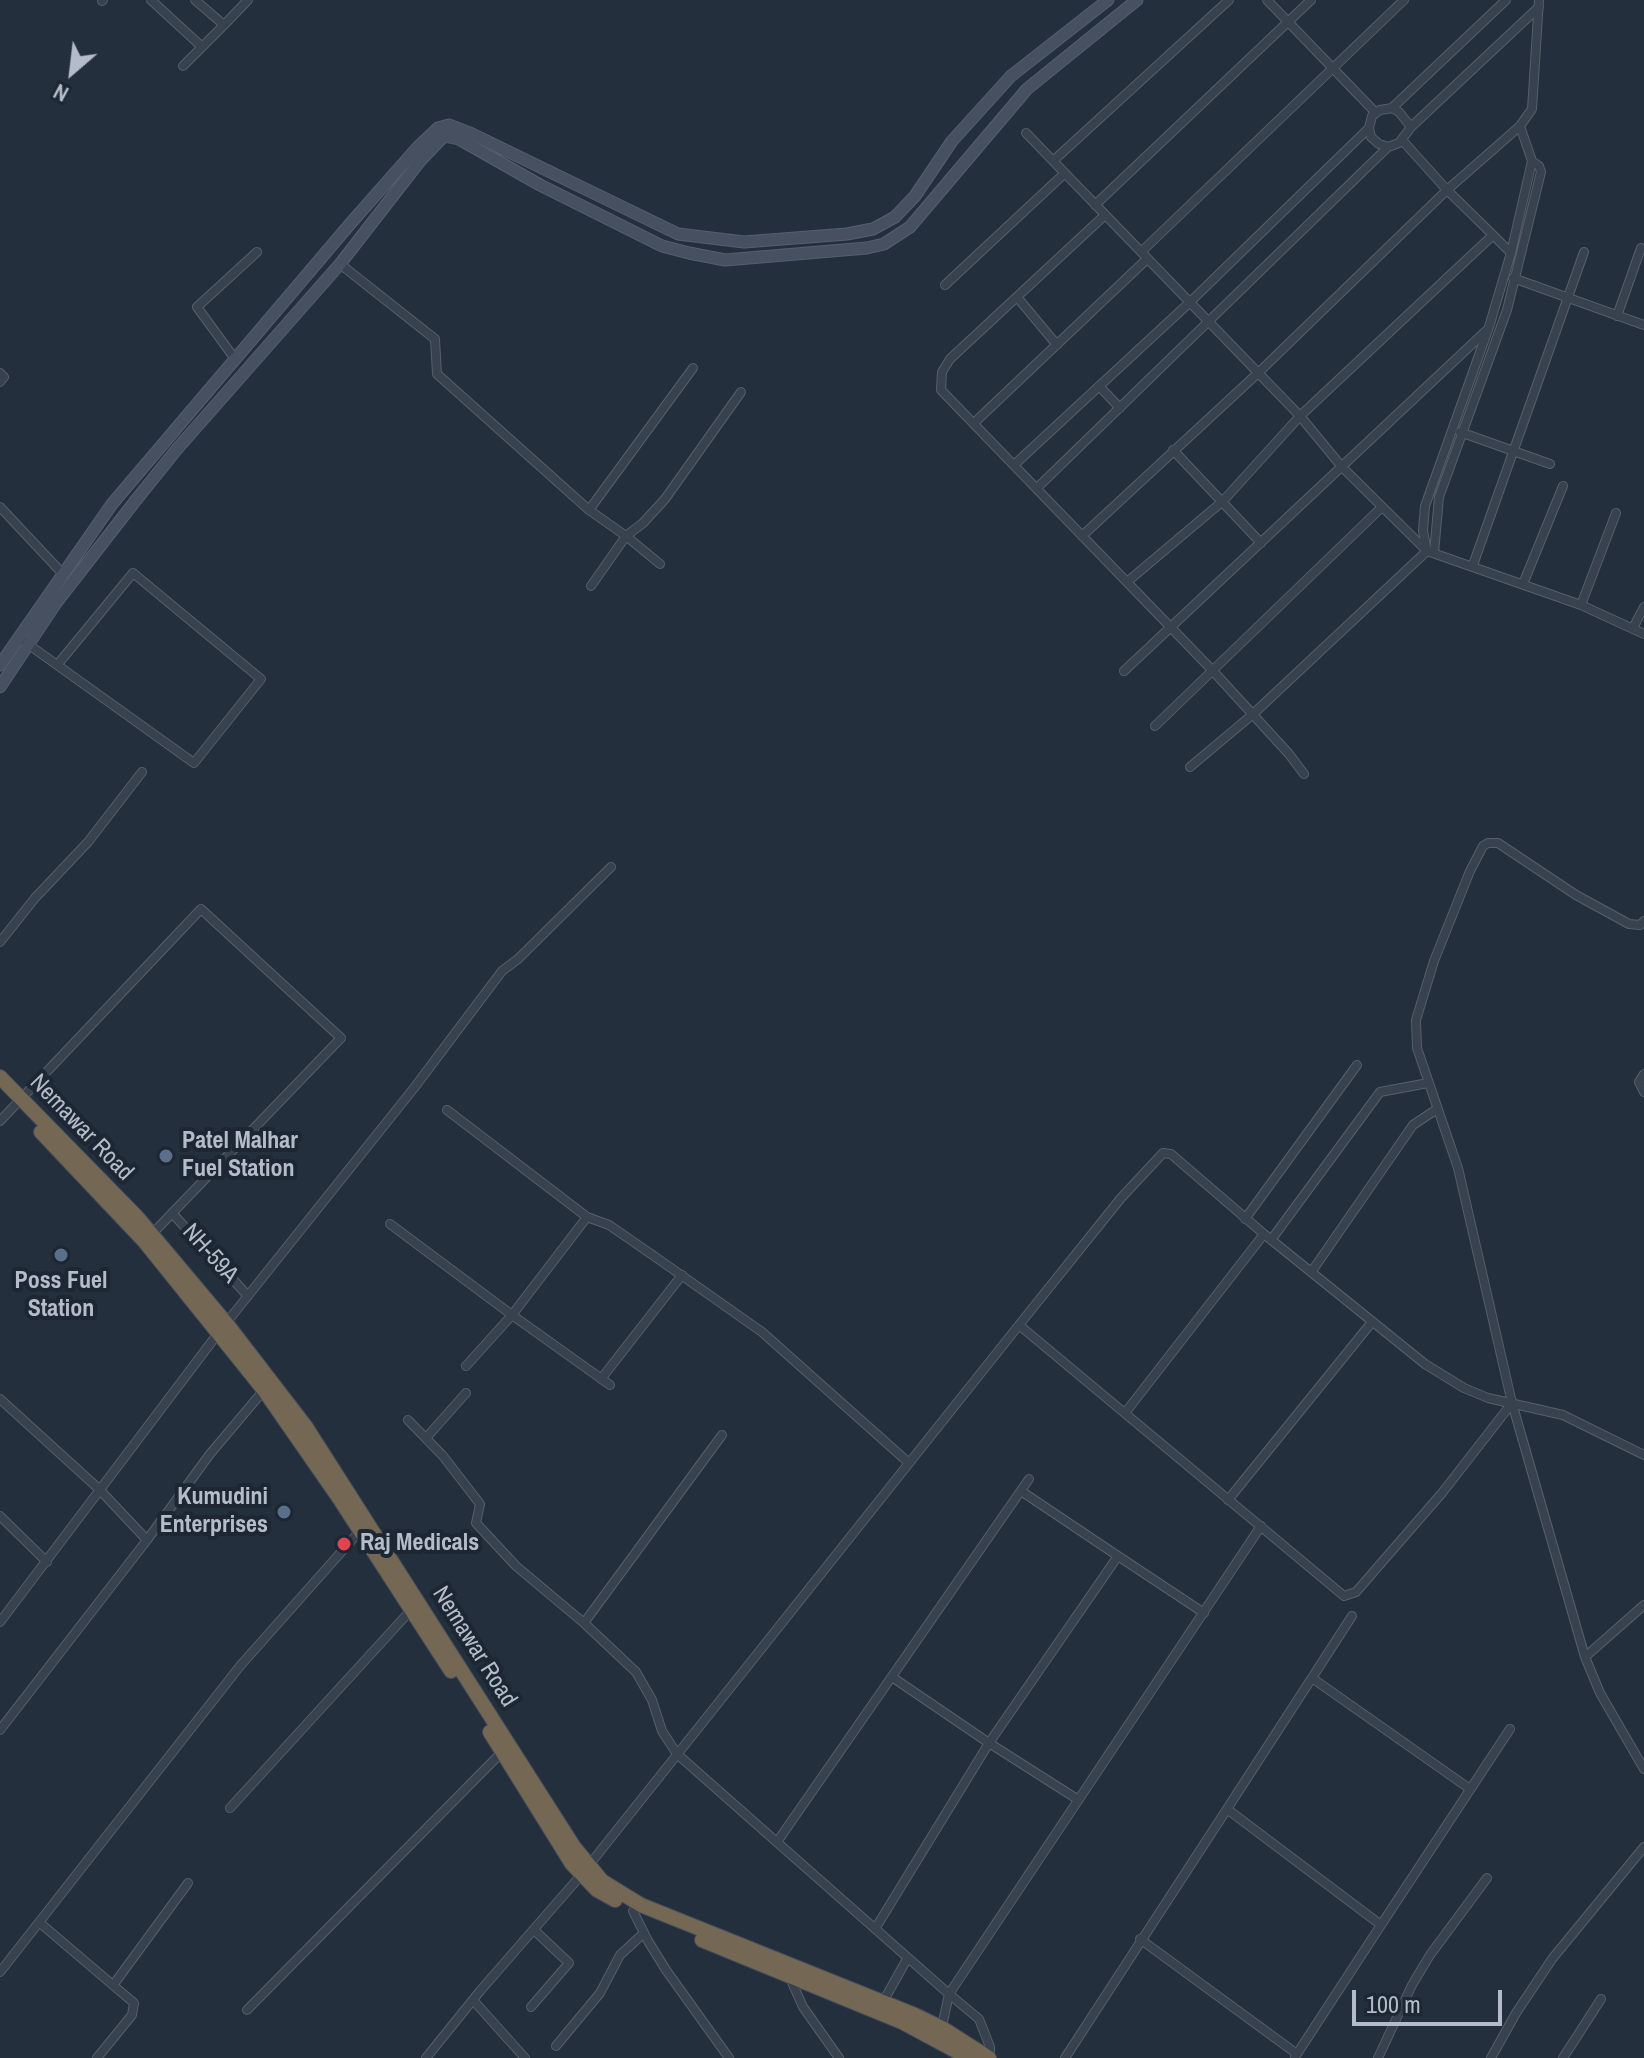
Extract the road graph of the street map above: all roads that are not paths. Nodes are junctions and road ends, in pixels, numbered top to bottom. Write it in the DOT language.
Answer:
graph roads {
  1 [pos="151,0"];
  2 [pos="195,0"];
  3 [pos="248,0"];
  4 [pos="1108,0"];
  5 [pos="1137,0"];
  6 [pos="1229,0"];
  7 [pos="1267,0"];
  8 [pos="1311,0"];
  9 [pos="1404,0"];
  10 [pos="1506,0"];
  11 [pos="1539,3"];
  12 [pos="1288,22"];
  13 [pos="224,25"];
  14 [pos="201,46"];
  15 [pos="183,66"];
  16 [pos="1331,67"];
  17 [pos="1392,108"];
  18 [pos="1376,113"];
  19 [pos="1520,126"];
  20 [pos="1411,127"];
  21 [pos="1369,128"];
  22 [pos="1026,133"];
  23 [pos="1402,140"];
  24 [pos="1388,147"];
  25 [pos="1053,161"];
  26 [pos="1532,161"];
  27 [pos="1065,173"];
  28 [pos="1447,190"];
  29 [pos="1095,205"];
  30 [pos="1105,215"];
  31 [pos="1493,235"];
  32 [pos="1641,248"];
  33 [pos="257,252"];
  34 [pos="1584,252"];
  35 [pos="1511,253"];
  36 [pos="1144,255"];
  37 [pos="340,264"];
  38 [pos="1505,275"];
  39 [pos="1516,279"];
  40 [pos="945,285"];
  41 [pos="289,295"];
  42 [pos="1017,297"];
  43 [pos="1567,299"];
  44 [pos="1189,303"];
  45 [pos="303,307"];
  46 [pos="1617,316"];
  47 [pos="1209,322"];
  48 [pos="1644,325"];
  49 [pos="1489,327"];
  50 [pos="1057,345"];
  51 [pos="235,359"];
  52 [pos="693,368"];
  53 [pos="0,373"];
  54 [pos="1257,374"];
  55 [pos="0,382"];
  56 [pos="1099,386"];
  57 [pos="741,392"];
  58 [pos="1120,408"];
  59 [pos="1300,416"];
  60 [pos="974,423"];
  61 [pos="1451,429"];
  62 [pos="1463,433"];
  63 [pos="1173,450"];
  64 [pos="1515,451"];
  65 [pos="1550,464"];
  66 [pos="1014,465"];
  67 [pos="1342,467"];
  68 [pos="1563,486"];
  69 [pos="1037,488"];
  70 [pos="1222,502"];
  71 [pos="0,507"];
  72 [pos="1382,507"];
  73 [pos="589,510"];
  74 [pos="1616,513"];
  75 [pos="626,536"];
  76 [pos="1082,536"];
  77 [pos="1261,543"];
  78 [pos="1430,552"];
  79 [pos="660,564"];
  80 [pos="1473,565"];
  81 [pos="62,573"];
  82 [pos="1127,582"];
  83 [pos="1523,584"];
  84 [pos="591,586"];
  85 [pos="1581,605"];
  86 [pos="1644,607"];
  87 [pos="1171,627"];
  88 [pos="1633,628"];
  89 [pos="1644,634"];
  90 [pos="24,640"];
  91 [pos="58,664"];
  92 [pos="0,665"];
  93 [pos="1124,671"];
  94 [pos="1213,671"];
  95 [pos="0,687"];
  96 [pos="1252,715"];
  97 [pos="1155,726"];
  98 [pos="1190,767"];
  99 [pos="142,772"];
  100 [pos="1304,774"];
  101 [pos="611,867"];
  102 [pos="1644,921"];
  103 [pos="0,942"];
  104 [pos="1357,1065"];
  105 [pos="1644,1074"];
  106 [pos="0,1077"];
  107 [pos="1428,1083"];
  108 [pos="0,1090"];
  109 [pos="1644,1092"];
  110 [pos="17,1100"];
  111 [pos="1437,1109"];
  112 [pos="447,1110"];
  113 [pos="0,1121"];
  114 [pos="172,1213"];
  115 [pos="587,1217"];
  116 [pos="1245,1219"];
  117 [pos="390,1224"];
  118 [pos="1268,1237"];
  119 [pos="148,1238"];
  120 [pos="1312,1271"];
  121 [pos="682,1275"];
  122 [pos="248,1296"];
  123 [pos="512,1315"];
  124 [pos="1372,1322"];
  125 [pos="1019,1325"];
  126 [pos="222,1328"];
  127 [pos="466,1366"];
  128 [pos="601,1379"];
  129 [pos="610,1385"];
  130 [pos="264,1390"];
  131 [pos="466,1393"];
  132 [pos="0,1399"];
  133 [pos="1512,1403"];
  134 [pos="1125,1413"];
  135 [pos="408,1420"];
  136 [pos="722,1435"];
  137 [pos="426,1438"];
  138 [pos="1644,1455"];
  139 [pos="909,1463"];
  140 [pos="1029,1479"];
  141 [pos="99,1489"];
  142 [pos="1021,1491"];
  143 [pos="347,1499"];
  144 [pos="1228,1500"];
  145 [pos="0,1516"];
  146 [pos="1261,1526"];
  147 [pos="359,1532"];
  148 [pos="147,1540"];
  149 [pos="1118,1556"];
  150 [pos="47,1562"];
  151 [pos="1644,1605"];
  152 [pos="411,1610"];
  153 [pos="1204,1613"];
  154 [pos="1352,1616"];
  155 [pos="0,1622"];
  156 [pos="584,1623"];
  157 [pos="1585,1657"];
  158 [pos="892,1677"];
  159 [pos="1312,1678"];
  160 [pos="1510,1729"];
  161 [pos="0,1730"];
  162 [pos="989,1743"];
  163 [pos="502,1752"];
  164 [pos="677,1754"];
  165 [pos="1644,1769"];
  166 [pos="1470,1789"];
  167 [pos="1077,1799"];
  168 [pos="542,1807"];
  169 [pos="230,1808"];
  170 [pos="1227,1809"];
  171 [pos="777,1842"];
  172 [pos="1644,1847"];
  173 [pos="585,1870"];
  174 [pos="1487,1878"];
  175 [pos="188,1883"];
  176 [pos="633,1911"];
  177 [pos="40,1923"];
  178 [pos="1381,1925"];
  179 [pos="875,1929"];
  180 [pos="534,1930"];
  181 [pos="644,1933"];
  182 [pos="1140,1939"];
  183 [pos="907,1959"];
  184 [pos="0,1972"];
  185 [pos="790,1977"];
  186 [pos="114,1984"];
  187 [pos="949,1994"];
  188 [pos="1601,1999"];
  189 [pos="473,2000"];
  190 [pos="883,2002"];
  191 [pos="531,2007"];
  192 [pos="247,2010"];
  193 [pos="940,2034"];
  194 [pos="556,2046"];
  195 [pos="1296,2056"];
  196 [pos="97,2058"];
  197 [pos="426,2058"];
  198 [pos="525,2058"];
  199 [pos="729,2058"];
  200 [pos="839,2058"];
  201 [pos="969,2058"];
  202 [pos="990,2058"];
  203 [pos="1065,2058"];
  204 [pos="1378,2058"];
  205 [pos="1491,2058"];
  206 [pos="1563,2058"];
  1 -- 14 [label="street"];
  2 -- 13 [label="street"];
  3 -- 13 [label="street"];
  4 -- 41 [label="street"];
  5 -- 37 [label="street"];
  6 -- 25 [label="street"];
  7 -- 12 [label="street"];
  8 -- 12 [label="street"];
  9 -- 16 [label="street"];
  10 -- 17 [label="street"];
  11 -- 19 [label="street"];
  11 -- 20 [label="street"];
  12 -- 16 [label="street"];
  12 -- 29 [label="street"];
  13 -- 14 [label="street"];
  14 -- 15 [label="street"];
  16 -- 18 [label="street"];
  16 -- 36 [label="street"];
  17 -- 18 [label="street"];
  17 -- 20 [label="street"];
  18 -- 21 [label="street"];
  19 -- 26 [label="street"];
  19 -- 28 [label="street"];
  20 -- 23 [label="street"];
  21 -- 24 [label="street"];
  21 -- 44 [label="street"];
  22 -- 25 [label="street"];
  23 -- 24 [label="street"];
  23 -- 28 [label="street"];
  24 -- 47 [label="street"];
  25 -- 27 [label="street"];
  26 -- 35 [label="street"];
  26 -- 39 [label="street"];
  27 -- 29 [label="street"];
  27 -- 40 [label="street"];
  28 -- 31 [label="street"];
  28 -- 54 [label="street"];
  29 -- 30 [label="street"];
  30 -- 36 [label="street"];
  30 -- 42 [label="street"];
  31 -- 35 [label="street"];
  31 -- 59 [label="street"];
  32 -- 46 [label="street"];
  33 -- 51 [label="street"];
  34 -- 43 [label="street"];
  35 -- 38 [label="street"];
  36 -- 44 [label="street"];
  36 -- 50 [label="street"];
  37 -- 45 [label="street"];
  37 -- 73 [label="street"];
  38 -- 39 [label="street"];
  38 -- 49 [label="street"];
  39 -- 43 [label="street"];
  39 -- 62 [label="street"];
  41 -- 45 [label="street"];
  41 -- 51 [label="street"];
  42 -- 50 [label="street"];
  42 -- 60 [label="street"];
  43 -- 46 [label="street"];
  43 -- 64 [label="street"];
  44 -- 47 [label="street"];
  44 -- 56 [label="street"];
  45 -- 90 [label="street"];
  46 -- 48 [label="street"];
  47 -- 54 [label="street"];
  47 -- 58 [label="street"];
  49 -- 61 [label="street"];
  49 -- 67 [label="street"];
  50 -- 60 [label="street"];
  51 -- 81 [label="street"];
  52 -- 73 [label="street"];
  53 -- 55 [label="street"];
  54 -- 59 [label="street"];
  54 -- 63 [label="street"];
  56 -- 58 [label="street"];
  56 -- 66 [label="street"];
  57 -- 75 [label="street"];
  58 -- 69 [label="street"];
  59 -- 67 [label="street"];
  59 -- 70 [label="street"];
  60 -- 66 [label="street"];
  61 -- 62 [label="street"];
  61 -- 78 [label="street"];
  62 -- 64 [label="street"];
  62 -- 78 [label="street"];
  63 -- 70 [label="street"];
  63 -- 76 [label="street"];
  64 -- 65 [label="street"];
  64 -- 80 [label="street"];
  66 -- 69 [label="street"];
  67 -- 72 [label="street"];
  67 -- 77 [label="street"];
  68 -- 83 [label="street"];
  69 -- 76 [label="street"];
  70 -- 77 [label="street"];
  70 -- 82 [label="street"];
  71 -- 81 [label="street"];
  72 -- 78 [label="street"];
  72 -- 94 [label="street"];
  73 -- 75 [label="street"];
  74 -- 85 [label="street"];
  75 -- 79 [label="street"];
  75 -- 84 [label="street"];
  76 -- 82 [label="street"];
  77 -- 87 [label="street"];
  78 -- 80 [label="street"];
  78 -- 96 [label="street"];
  80 -- 83 [label="street"];
  81 -- 90 [label="street"];
  82 -- 87 [label="street"];
  83 -- 85 [label="street"];
  85 -- 88 [label="street"];
  86 -- 88 [label="street"];
  87 -- 93 [label="street"];
  87 -- 94 [label="street"];
  88 -- 89 [label="street"];
  90 -- 91 [label="street"];
  90 -- 92 [label="street"];
  90 -- 95 [label="street"];
  91 -- 91 [label="street"];
  94 -- 96 [label="street"];
  94 -- 97 [label="street"];
  96 -- 98 [label="street"];
  96 -- 100 [label="street"];
  99 -- 103 [label="street"];
  101 -- 122 [label="street"];
  102 -- 107 [label="street"];
  104 -- 116 [label="street"];
  105 -- 109 [label="street"];
  106 -- 110 [label="highway, Nemawar Road"];
  107 -- 111 [label="street"];
  107 -- 118 [label="street"];
  108 -- 110 [label="highway, Nemawar Road"];
  110 -- 113 [label="street"];
  110 -- 114 [label="street"];
  110 -- 119 [label="highway, Nemawar Road"];
  111 -- 120 [label="street"];
  111 -- 133 [label="street"];
  112 -- 115 [label="street"];
  114 -- 119 [label="street"];
  114 -- 122 [label="street, NH-59A"];
  115 -- 121 [label="street"];
  115 -- 123 [label="street"];
  116 -- 118 [label="street"];
  116 -- 125 [label="street"];
  117 -- 123 [label="street"];
  118 -- 120 [label="street"];
  118 -- 134 [label="street"];
  119 -- 126 [label="highway, Nemawar Road"];
  120 -- 124 [label="street"];
  121 -- 128 [label="street"];
  121 -- 139 [label="street"];
  122 -- 126 [label="street"];
  123 -- 127 [label="street"];
  123 -- 128 [label="street"];
  124 -- 133 [label="street"];
  124 -- 144 [label="street"];
  125 -- 134 [label="street"];
  125 -- 139 [label="street"];
  126 -- 130 [label="highway, Nemawar Road"];
  126 -- 141 [label="street"];
  126 -- 143 [label="highway, Nemawar Road"];
  128 -- 129 [label="street"];
  130 -- 143 [label="highway, Nemawar Road"];
  130 -- 148 [label="street"];
  131 -- 137 [label="street"];
  132 -- 141 [label="street"];
  133 -- 138 [label="street"];
  133 -- 146 [label="street"];
  133 -- 157 [label="street"];
  134 -- 144 [label="street"];
  135 -- 137 [label="street"];
  136 -- 156 [label="street"];
  137 -- 156 [label="street"];
  139 -- 164 [label="street"];
  140 -- 142 [label="street"];
  141 -- 148 [label="street"];
  141 -- 150 [label="street"];
  142 -- 149 [label="street"];
  142 -- 158 [label="street"];
  143 -- 147 [label="highway, Nemawar Road"];
  143 -- 168 [label="highway, Nemawar Road"];
  144 -- 146 [label="street"];
  145 -- 150 [label="street"];
  146 -- 153 [label="street"];
  147 -- 152 [label="highway, Nemawar Road"];
  147 -- 177 [label="street"];
  148 -- 161 [label="street"];
  149 -- 153 [label="street"];
  149 -- 162 [label="street"];
  150 -- 155 [label="street"];
  151 -- 157 [label="street"];
  152 -- 163 [label="highway, Nemawar Road"];
  152 -- 169 [label="street"];
  153 -- 167 [label="street"];
  154 -- 159 [label="street"];
  156 -- 164 [label="street"];
  157 -- 165 [label="street"];
  158 -- 162 [label="street"];
  158 -- 171 [label="street"];
  159 -- 166 [label="street"];
  159 -- 170 [label="street"];
  160 -- 166 [label="street"];
  162 -- 167 [label="street"];
  162 -- 179 [label="street"];
  163 -- 168 [label="highway, Nemawar Road"];
  163 -- 192 [label="street"];
  164 -- 171 [label="street"];
  164 -- 173 [label="street"];
  166 -- 178 [label="street"];
  167 -- 187 [label="street"];
  168 -- 173 [label="highway, Nemawar Road"];
  170 -- 178 [label="street"];
  170 -- 182 [label="street"];
  171 -- 179 [label="street"];
  172 -- 205 [label="street"];
  173 -- 176 [label="highway, Nemawar Road"];
  173 -- 180 [label="street"];
  173 -- 190 [label="highway, Nemawar Road"];
  174 -- 204 [label="street"];
  175 -- 186 [label="street"];
  176 -- 181 [label="street"];
  176 -- 185 [label="highway, Nemawar Road"];
  177 -- 184 [label="street"];
  177 -- 186 [label="street"];
  178 -- 195 [label="street"];
  179 -- 183 [label="street"];
  180 -- 189 [label="street"];
  180 -- 191 [label="street"];
  181 -- 194 [label="street"];
  181 -- 199 [label="street"];
  182 -- 195 [label="street"];
  182 -- 203 [label="street"];
  183 -- 187 [label="street"];
  183 -- 190 [label="street"];
  185 -- 193 [label="highway, Nemawar Road"];
  185 -- 200 [label="street"];
  186 -- 196 [label="street"];
  187 -- 193 [label="street"];
  187 -- 202 [label="street"];
  188 -- 206 [label="street"];
  189 -- 197 [label="street"];
  189 -- 198 [label="street"];
  190 -- 193 [label="highway, Nemawar Road"];
  193 -- 201 [label="highway, Nemawar Road"];
  193 -- 202 [label="highway, Nemawar Road"];
}
